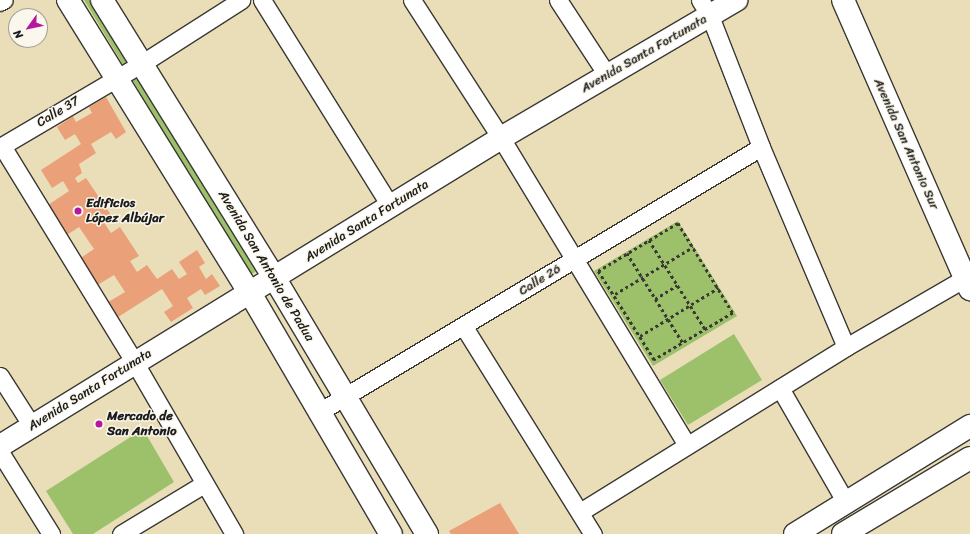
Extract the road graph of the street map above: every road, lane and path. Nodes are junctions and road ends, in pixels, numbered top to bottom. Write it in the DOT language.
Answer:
graph roads {
  1 [pos="4,0"];
  2 [pos="68,0"];
  3 [pos="102,0"];
  4 [pos="241,0"];
  5 [pos="262,0"];
  6 [pos="412,0"];
  7 [pos="558,0"];
  8 [pos="736,0"];
  9 [pos="842,0"];
  10 [pos="0,2"];
  11 [pos="705,8"];
  12 [pos="141,64"];
  13 [pos="607,74"];
  14 [pos="116,77"];
  15 [pos="501,138"];
  16 [pos="1,146"];
  17 [pos="760,147"];
  18 [pos="390,206"];
  19 [pos="649,240"];
  20 [pos="693,247"];
  21 [pos="627,253"];
  22 [pos="573,259"];
  23 [pos="664,265"];
  24 [pos="643,278"];
  25 [pos="275,279"];
  26 [pos="968,281"];
  27 [pos="677,285"];
  28 [pos="718,288"];
  29 [pos="250,293"];
  30 [pos="613,296"];
  31 [pos="655,298"];
  32 [pos="690,305"];
  33 [pos="668,319"];
  34 [pos="464,327"];
  35 [pos="705,330"];
  36 [pos="639,336"];
  37 [pos="683,343"];
  38 [pos="846,347"];
  39 [pos="135,363"];
  40 [pos="0,376"];
  41 [pos="780,388"];
  42 [pos="346,397"];
  43 [pos="319,412"];
  44 [pos="32,426"];
  45 [pos="970,426"];
  46 [pos="687,445"];
  47 [pos="0,446"];
  48 [pos="0,452"];
  49 [pos="970,458"];
  50 [pos="204,484"];
  51 [pos="846,503"];
  52 [pos="580,512"];
  53 [pos="51,534"];
  54 [pos="121,534"];
  55 [pos="234,534"];
  56 [pos="391,534"];
  57 [pos="427,534"];
  58 [pos="593,534"];
  59 [pos="795,534"];
  60 [pos="843,534"];
  1 -- 10 [label="street"];
  2 -- 14 [label="street"];
  3 -- 12 [label="street, Avenida San Antonio de Padua"];
  4 -- 12 [label="street, Calle 37"];
  5 -- 18 [label="street"];
  6 -- 15 [label="street"];
  7 -- 13 [label="street"];
  8 -- 11 [label="street, Avenida Santa Fortunata"];
  9 -- 26 [label="street, Avenida San Antonio Sur"];
  11 -- 13 [label="street, Avenida Santa Fortunata"];
  11 -- 17 [label="street"];
  12 -- 14 [label="street, Calle 37"];
  12 -- 25 [label="street, Avenida San Antonio de Padua"];
  13 -- 15 [label="street, Avenida Santa Fortunata"];
  14 -- 16 [label="street, Calle 37"];
  14 -- 29 [label="street"];
  15 -- 18 [label="street, Avenida Santa Fortunata"];
  15 -- 22 [label="street"];
  16 -- 39 [label="street"];
  17 -- 22 [label="street, Calle 26"];
  17 -- 38 [label="street"];
  18 -- 25 [label="street, Avenida Santa Fortunata"];
  19 -- 20 [label="path"];
  19 -- 21 [label="path"];
  19 -- 23 [label="path"];
  20 -- 23 [label="path"];
  20 -- 28 [label="path"];
  21 -- 24 [label="path"];
  21 -- 30 [label="path"];
  22 -- 34 [label="street, Calle 26"];
  22 -- 46 [label="street"];
  23 -- 24 [label="path"];
  23 -- 27 [label="path"];
  24 -- 30 [label="path"];
  24 -- 31 [label="path"];
  25 -- 29 [label="street, Avenida Santa Fortunata"];
  25 -- 42 [label="street, Avenida San Antonio de Padua"];
  26 -- 38 [label="street"];
  27 -- 31 [label="path"];
  27 -- 32 [label="path"];
  28 -- 32 [label="path"];
  28 -- 35 [label="path"];
  29 -- 39 [label="street, Avenida Santa Fortunata"];
  29 -- 43 [label="street"];
  30 -- 36 [label="path"];
  31 -- 33 [label="path"];
  32 -- 33 [label="path"];
  32 -- 35 [label="path"];
  33 -- 36 [label="path"];
  33 -- 37 [label="path"];
  34 -- 42 [label="street, Calle 26"];
  34 -- 52 [label="street"];
  35 -- 37 [label="path"];
  36 -- 37 [label="path"];
  38 -- 41 [label="street"];
  39 -- 44 [label="street, Avenida Santa Fortunata"];
  39 -- 50 [label="street"];
  40 -- 44 [label="street"];
  41 -- 46 [label="street"];
  41 -- 51 [label="street"];
  42 -- 43 [label="street, Calle 26"];
  42 -- 57 [label="street, Avenida San Antonio de Padua"];
  43 -- 56 [label="street"];
  44 -- 47 [label="street, Avenida Santa Fortunata"];
  45 -- 51 [label="street"];
  46 -- 52 [label="street"];
  48 -- 53 [label="street"];
  49 -- 60 [label="street"];
  50 -- 54 [label="street"];
  50 -- 55 [label="street"];
  51 -- 59 [label="street"];
  52 -- 58 [label="street"];
}
